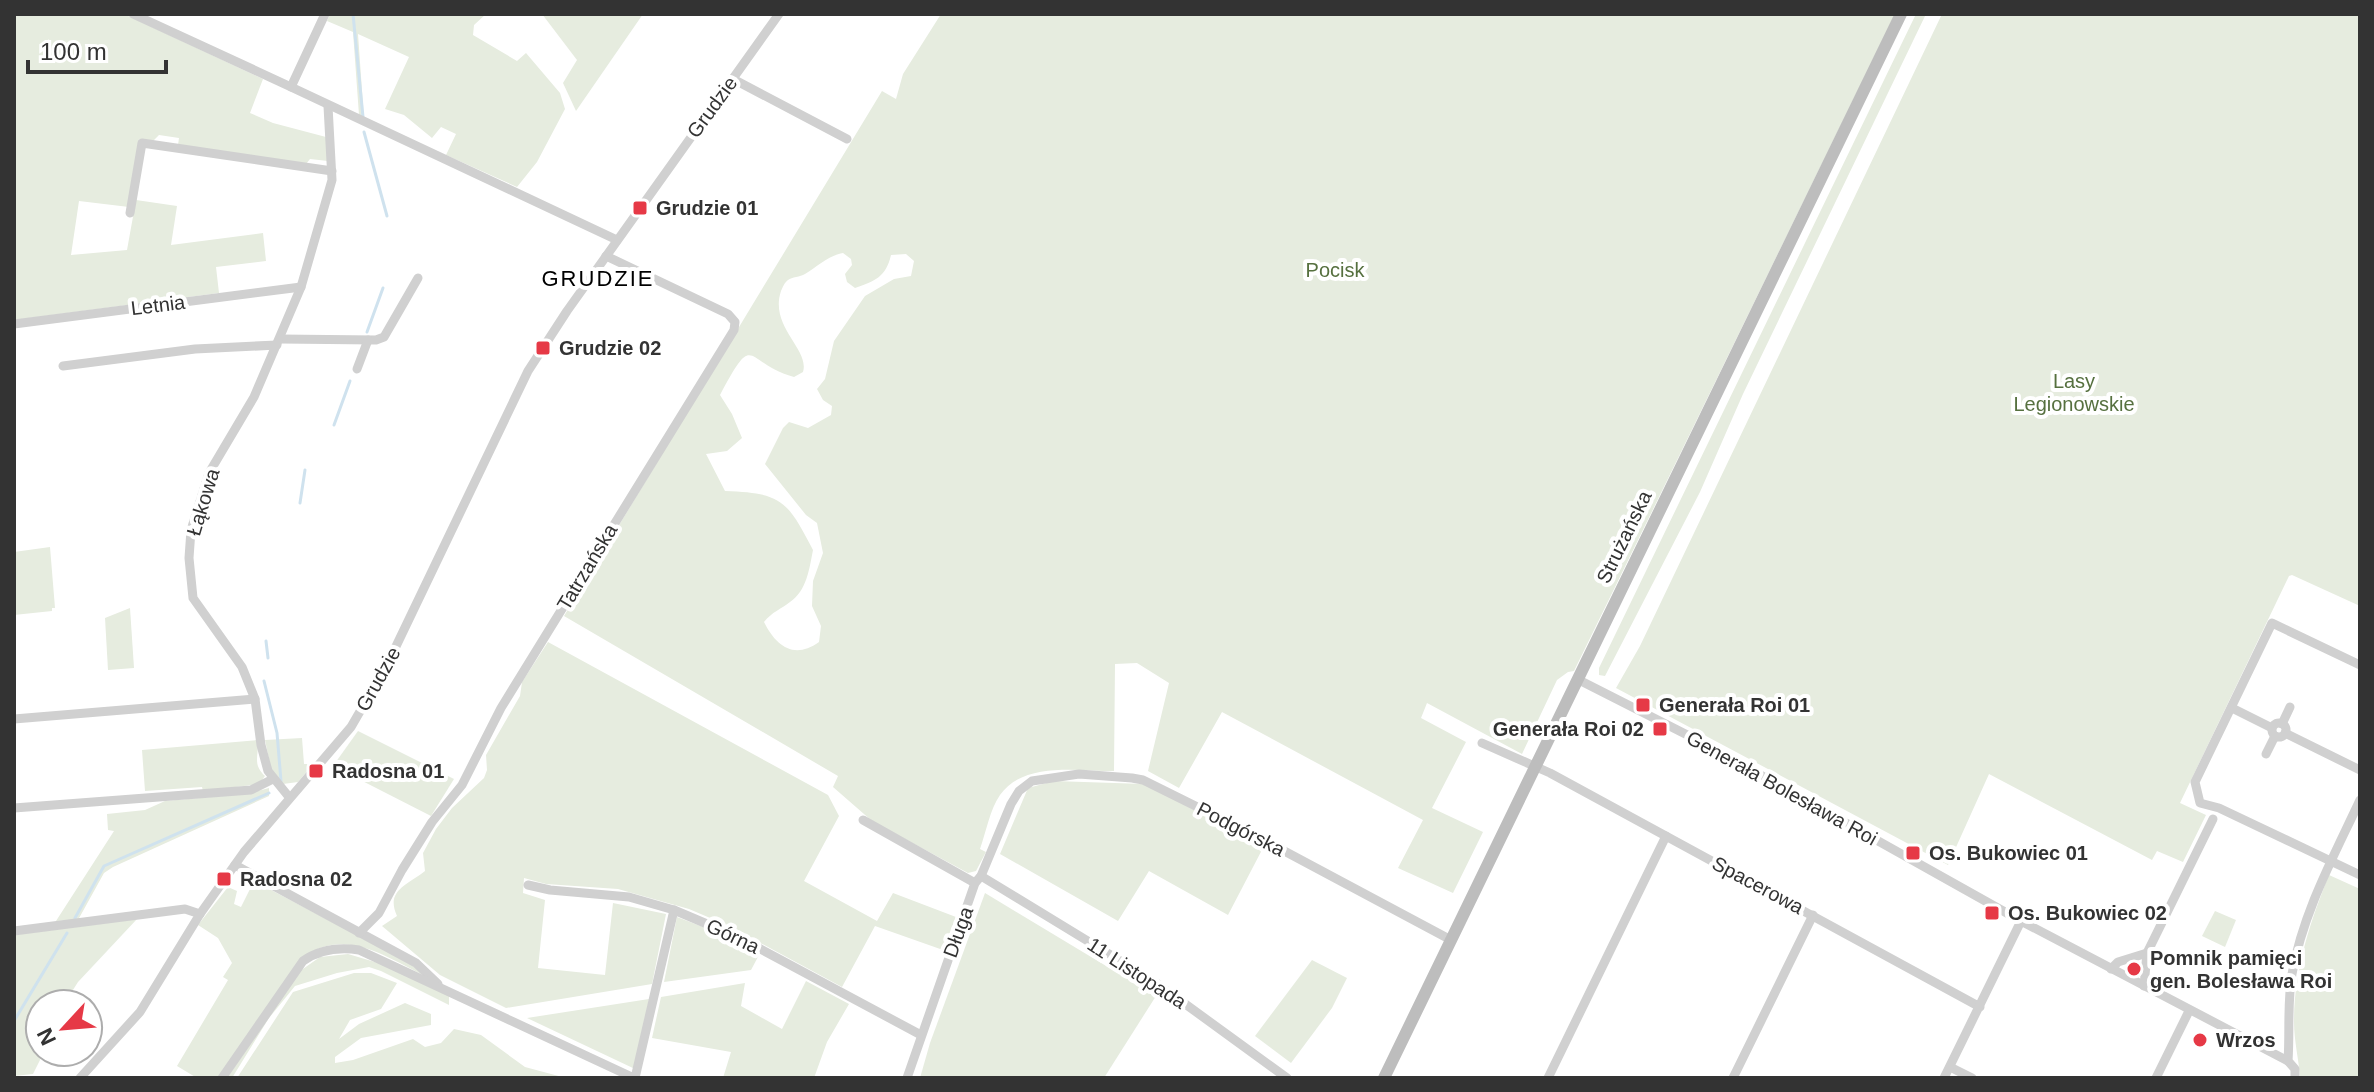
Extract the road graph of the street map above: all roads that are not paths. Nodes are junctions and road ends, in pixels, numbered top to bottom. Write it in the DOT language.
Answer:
graph roads {
  1 [pos="133,14"];
  2 [pos="325,14"];
  3 [pos="779,14"];
  4 [pos="1901,14"];
  5 [pos="733,79"];
  6 [pos="291,87"];
  7 [pos="328,106"];
  8 [pos="847,139"];
  9 [pos="332,171"];
  10 [pos="130,213"];
  11 [pos="617,240"];
  12 [pos="606,256"];
  13 [pos="418,278"];
  14 [pos="301,287"];
  15 [pos="14,324"];
  16 [pos="368,340"];
  17 [pos="278,342"];
  18 [pos="63,366"];
  19 [pos="357,369"];
  20 [pos="2360,665"];
  21 [pos="1577,679"];
  22 [pos="255,699"];
  23 [pos="2290,707"];
  24 [pos="2232,708"];
  25 [pos="14,719"];
  26 [pos="2279,730"];
  27 [pos="1482,743"];
  28 [pos="2266,754"];
  29 [pos="1536,765"];
  30 [pos="2360,770"];
  31 [pos="273,779"];
  32 [pos="1019,791"];
  33 [pos="289,797"];
  34 [pos="2360,800"];
  35 [pos="14,808"];
  36 [pos="2213,819"];
  37 [pos="863,820"];
  38 [pos="1666,836"];
  39 [pos="2331,861"];
  40 [pos="235,865"];
  41 [pos="2360,875"];
  42 [pos="978,880"];
  43 [pos="528,885"];
  44 [pos="674,910"];
  45 [pos="200,914"];
  46 [pos="1813,915"];
  47 [pos="2021,921"];
  48 [pos="14,931"];
  49 [pos="359,933"];
  50 [pos="1451,940"];
  51 [pos="2147,953"];
  52 [pos="2111,969"];
  53 [pos="439,986"];
  54 [pos="2144,986"];
  55 [pos="1980,1007"];
  56 [pos="2189,1011"];
  57 [pos="921,1035"];
  58 [pos="2288,1061"];
  59 [pos="1950,1067"];
  60 [pos="80,1078"];
  61 [pos="222,1078"];
  62 [pos="634,1078"];
  63 [pos="907,1078"];
  64 [pos="1287,1078"];
  65 [pos="1384,1078"];
  66 [pos="1548,1078"];
  67 [pos="1733,1078"];
  68 [pos="1944,1078"];
  69 [pos="1972,1078"];
  70 [pos="2156,1078"];
  71 [pos="2295,1078"];
  1 -- 6 [label="street"];
  2 -- 6 [label="street"];
  3 -- 5 [label="street, Grudzie"];
  4 -- 21 [label="main road, Strużańska"];
  5 -- 8 [label="street"];
  5 -- 11 [label="street, Grudzie"];
  6 -- 7 [label="street"];
  7 -- 9 [label="street, Łąkowa"];
  7 -- 11 [label="street"];
  9 -- 10 [label="street"];
  9 -- 14 [label="street, Łąkowa"];
  11 -- 12 [label="street, Grudzie"];
  12 -- 33 [label="street, Grudzie"];
  12 -- 49 [label="street, Tatrzańska"];
  13 -- 16 [label="street"];
  14 -- 15 [label="street, Letnia"];
  14 -- 17 [label="street, Łąkowa"];
  16 -- 17 [label="street"];
  16 -- 19 [label="street"];
  17 -- 18 [label="street"];
  17 -- 22 [label="street, Łąkowa"];
  20 -- 24 [label="street"];
  21 -- 29 [label="main road, Strużańska"];
  21 -- 47 [label="street, Generała Bolesława Roi"];
  22 -- 25 [label="street"];
  22 -- 31 [label="street, Łąkowa"];
  23 -- 26 [label="street"];
  24 -- 26 [label="street"];
  24 -- 39 [label="street"];
  26 -- 28 [label="street"];
  26 -- 30 [label="street"];
  27 -- 29 [label="street, Spacerowa"];
  29 -- 38 [label="street, Spacerowa"];
  29 -- 50 [label="main road, Strużańska"];
  31 -- 33 [label="street, Łąkowa"];
  31 -- 35 [label="street"];
  32 -- 42 [label="street, Długa"];
  32 -- 50 [label="street, Podgórska"];
  33 -- 40 [label="street, Grudzie"];
  34 -- 39 [label="street"];
  36 -- 51 [label="street"];
  37 -- 42 [label="street, 11 Listopada"];
  38 -- 46 [label="street, Spacerowa"];
  38 -- 66 [label="street"];
  39 -- 41 [label="street"];
  39 -- 58 [label="street"];
  40 -- 45 [label="street, Grudzie"];
  40 -- 49 [label="street"];
  42 -- 57 [label="street, Długa"];
  42 -- 64 [label="street, 11 Listopada"];
  43 -- 44 [label="street, Górna"];
  44 -- 57 [label="street, Górna"];
  44 -- 62 [label="street"];
  45 -- 48 [label="street"];
  45 -- 60 [label="street, Grudzie"];
  46 -- 55 [label="street, Spacerowa"];
  46 -- 67 [label="street"];
  47 -- 52 [label="street, Generała Bolesława Roi"];
  47 -- 55 [label="street"];
  49 -- 53 [label="street"];
  50 -- 65 [label="main road, Strużańska"];
  51 -- 52 [label="street"];
  51 -- 54 [label="street"];
  52 -- 54 [label="street, Generała Bolesława Roi"];
  53 -- 61 [label="street"];
  53 -- 62 [label="street"];
  54 -- 56 [label="street, Generała Bolesława Roi"];
  55 -- 59 [label="street"];
  56 -- 58 [label="street, Generała Bolesława Roi"];
  56 -- 70 [label="street"];
  57 -- 63 [label="street, Długa"];
  58 -- 71 [label="street"];
  59 -- 68 [label="street"];
  59 -- 69 [label="street"];
}
